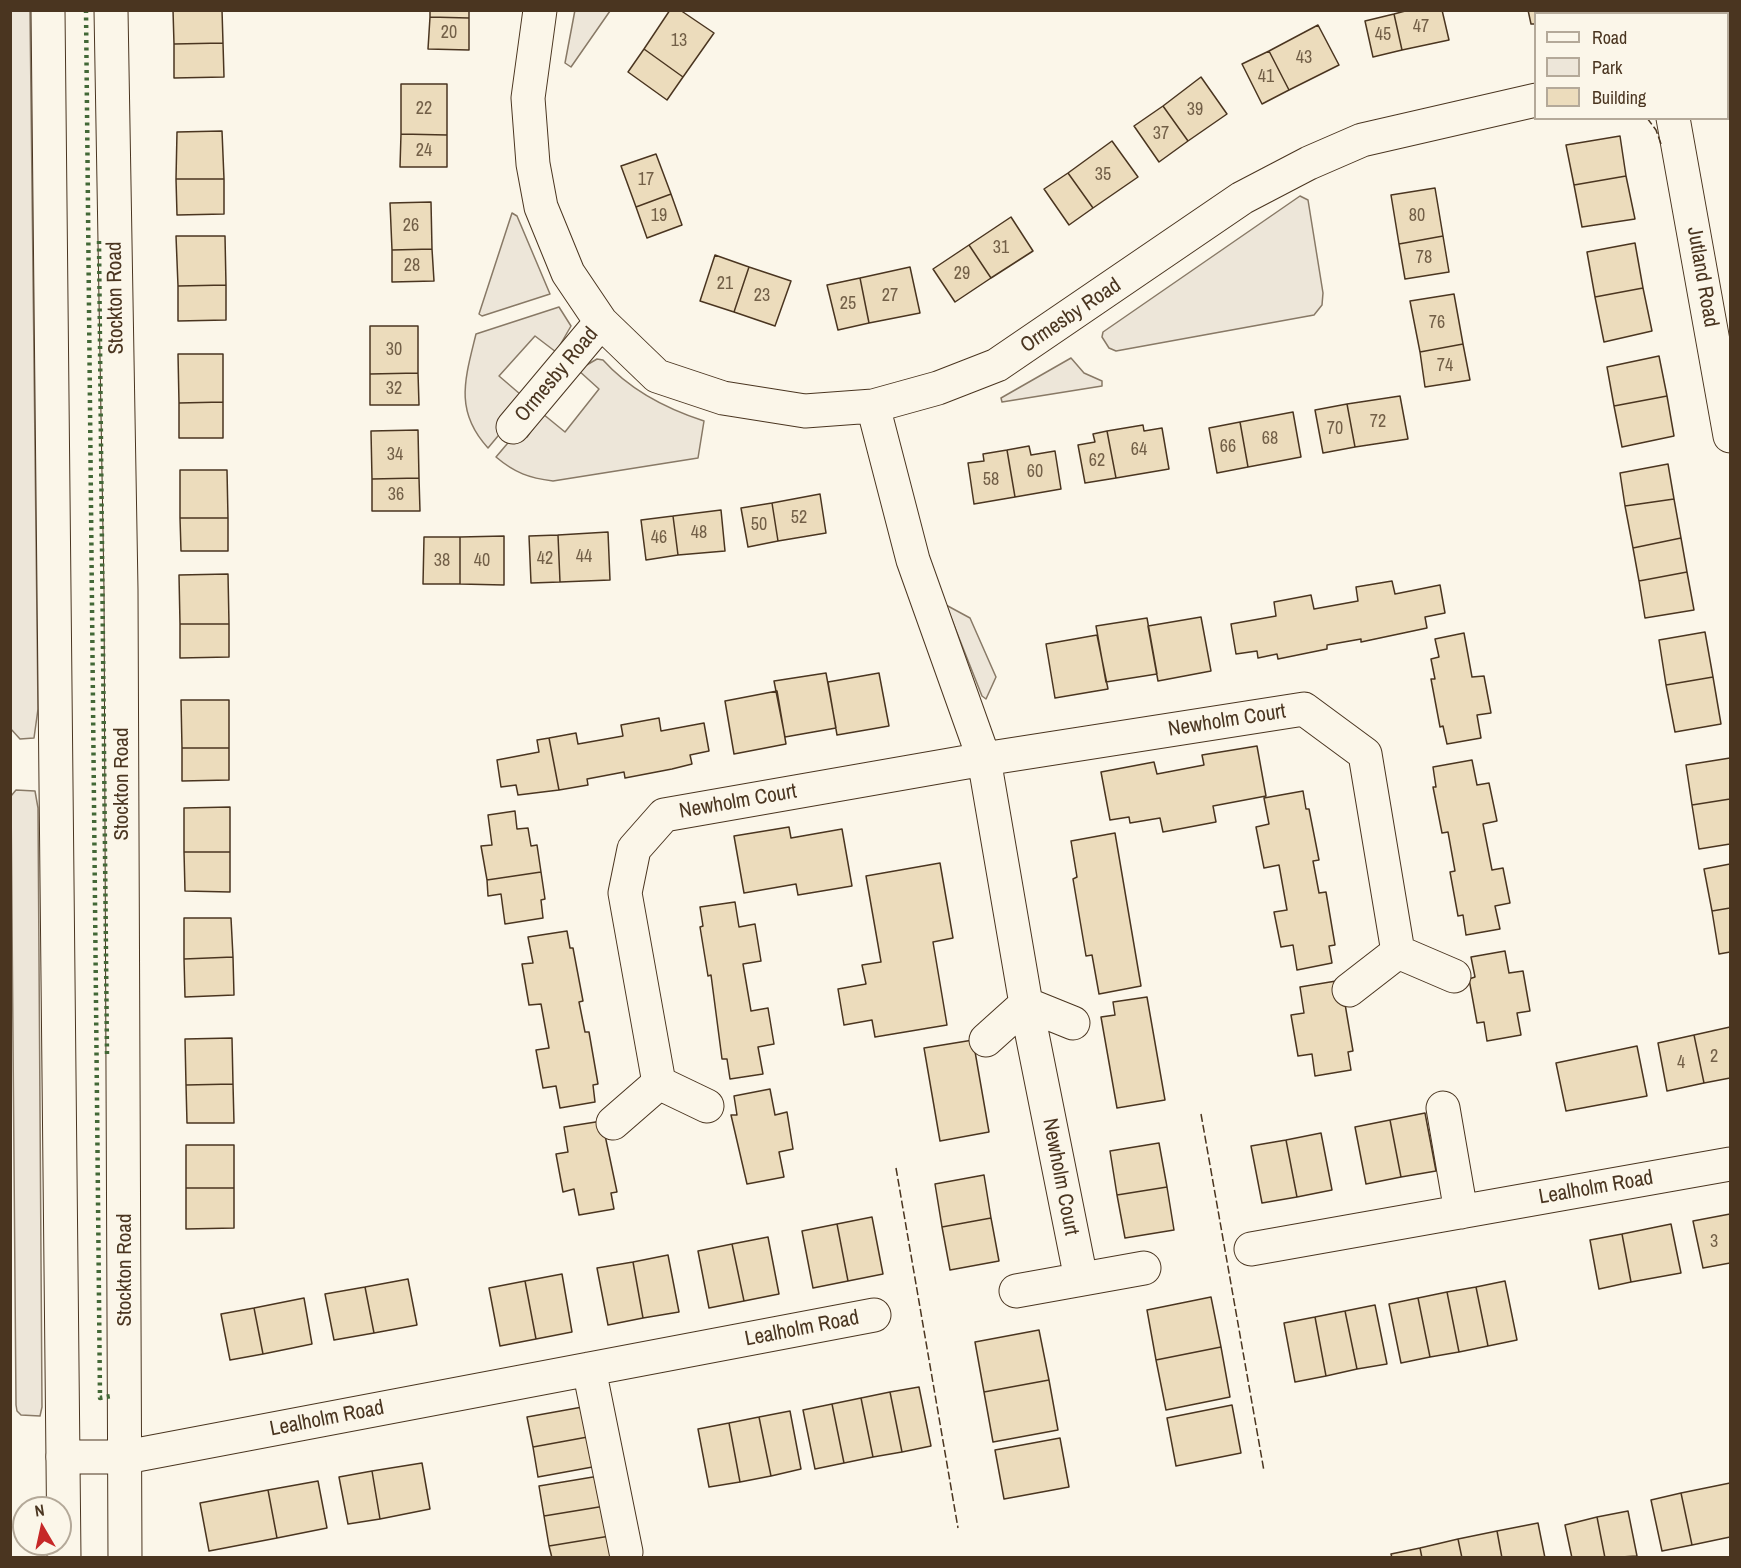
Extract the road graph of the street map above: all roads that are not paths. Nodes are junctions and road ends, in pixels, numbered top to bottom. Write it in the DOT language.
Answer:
graph roads {
  1 [pos="48,10"];
  2 [pos="111,10"];
  3 [pos="540,10"];
  4 [pos="1534,100"];
  5 [pos="1673,120"];
  6 [pos="601,322"];
  7 [pos="873,406"];
  8 [pos="513,427"];
  9 [pos="1731,436"];
  10 [pos="984,759"];
  11 [pos="1398,952"];
  12 [pos="1454,976"];
  13 [pos="1349,990"];
  14 [pos="1026,1005"];
  15 [pos="1073,1023"];
  16 [pos="986,1040"];
  17 [pos="658,1083"];
  18 [pos="707,1106"];
  19 [pos="1443,1108"];
  20 [pos="613,1123"];
  21 [pos="1731,1164"];
  22 [pos="1461,1212"];
  23 [pos="1251,1249"];
  24 [pos="1144,1268"];
  25 [pos="1080,1278"];
  26 [pos="1016,1291"];
  27 [pos="874,1315"];
  28 [pos="589,1369"];
  29 [pos="63,1457"];
  30 [pos="126,1457"];
  31 [pos="626,1552"];
  32 [pos="64,1557"];
  33 [pos="126,1557"];
  1 -- 29 [label="main road"];
  2 -- 30 [label="main road, Stockton Road"];
  3 -- 6 [label="main road, Ormesby Road"];
  4 -- 7 [label="main road, Ormesby Road"];
  5 -- 9 [label="main road, Jutland Road"];
  6 -- 7 [label="main road, Ormesby Road"];
  6 -- 8 [label="main road, Ormesby Road"];
  7 -- 10 [label="main road, Newholm Court"];
  10 -- 11 [label="main road, Newholm Court"];
  10 -- 14 [label="main road, Newholm Court"];
  10 -- 17 [label="main road, Newholm Court"];
  11 -- 12 [label="main road"];
  11 -- 13 [label="main road"];
  14 -- 15 [label="main road"];
  14 -- 16 [label="main road"];
  14 -- 25 [label="main road, Newholm Court"];
  17 -- 18 [label="main road"];
  17 -- 20 [label="main road"];
  19 -- 22 [label="main road"];
  21 -- 22 [label="main road, Lealholm Road"];
  22 -- 23 [label="main road, Lealholm Road"];
  24 -- 25 [label="main road"];
  25 -- 26 [label="main road"];
  27 -- 28 [label="main road, Lealholm Road"];
  28 -- 30 [label="main road, Lealholm Road"];
  28 -- 31 [label="main road"];
  29 -- 30 [label="main road, Lealholm Road"];
  29 -- 32 [label="main road"];
  30 -- 33 [label="main road, Stockton Road"];
}
